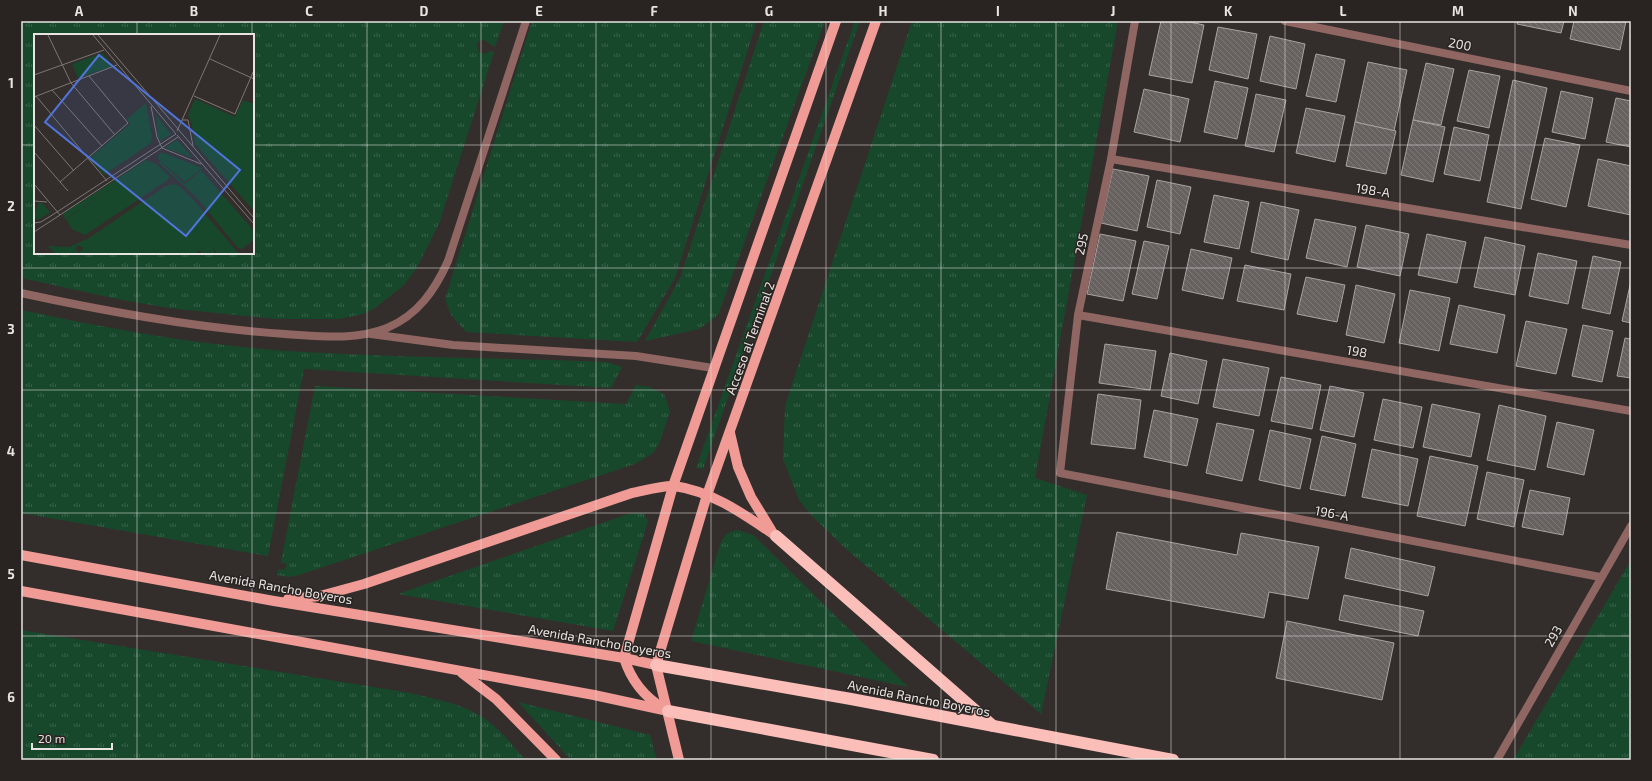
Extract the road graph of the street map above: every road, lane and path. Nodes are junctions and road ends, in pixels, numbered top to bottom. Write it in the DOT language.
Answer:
graph roads {
  1 [pos="526,21"];
  2 [pos="836,21"];
  3 [pos="876,21"];
  4 [pos="1135,21"];
  5 [pos="1285,21"];
  6 [pos="1631,90"];
  7 [pos="1112,159"];
  8 [pos="1631,245"];
  9 [pos="21,293"];
  10 [pos="1078,315"];
  11 [pos="368,334"];
  12 [pos="713,368"];
  13 [pos="1631,411"];
  14 [pos="730,432"];
  15 [pos="1060,473"];
  16 [pos="673,486"];
  17 [pos="707,495"];
  18 [pos="1631,526"];
  19 [pos="776,536"];
  20 [pos="21,555"];
  21 [pos="1600,577"];
  22 [pos="21,591"];
  23 [pos="274,601"];
  24 [pos="624,658"];
  25 [pos="656,665"];
  26 [pos="459,670"];
  27 [pos="668,711"];
  28 [pos="994,727"];
  29 [pos="556,760"];
  30 [pos="679,760"];
  31 [pos="933,760"];
  32 [pos="1173,760"];
  33 [pos="1497,760"];
  1 -- 11 [label="street"];
  2 -- 12 [label="main road, Acceso al Terminal 2"];
  3 -- 14 [label="main road, Acceso al Terminal 2"];
  4 -- 7 [label="street, 295"];
  5 -- 6 [label="street, 200"];
  7 -- 8 [label="street, 198-A"];
  7 -- 10 [label="street, 295"];
  9 -- 11 [label="street"];
  10 -- 13 [label="street, 198"];
  10 -- 15 [label="street, 295"];
  11 -- 12 [label="street"];
  12 -- 16 [label="main road, Acceso al Terminal 2"];
  14 -- 17 [label="main road, Acceso al Terminal 2"];
  14 -- 19 [label="main road"];
  15 -- 21 [label="street, 196-A"];
  16 -- 17 [label="main road"];
  16 -- 23 [label="main road"];
  16 -- 24 [label="main road, Acceso al Terminal 2"];
  17 -- 19 [label="main road"];
  17 -- 25 [label="main road, Acceso al Terminal 2"];
  18 -- 21 [label="street, 293"];
  19 -- 28 [label="highway"];
  20 -- 23 [label="main road, Avenida Rancho Boyeros"];
  21 -- 33 [label="street, 293"];
  22 -- 26 [label="main road"];
  23 -- 24 [label="main road, Avenida Rancho Boyeros"];
  24 -- 25 [label="main road, Avenida Rancho Boyeros"];
  24 -- 27 [label="main road"];
  25 -- 27 [label="main road"];
  25 -- 28 [label="highway, Avenida Rancho Boyeros"];
  26 -- 27 [label="main road"];
  26 -- 29 [label="main road"];
  27 -- 30 [label="main road"];
  27 -- 31 [label="highway"];
  28 -- 32 [label="highway, Avenida Rancho Boyeros"];
}
